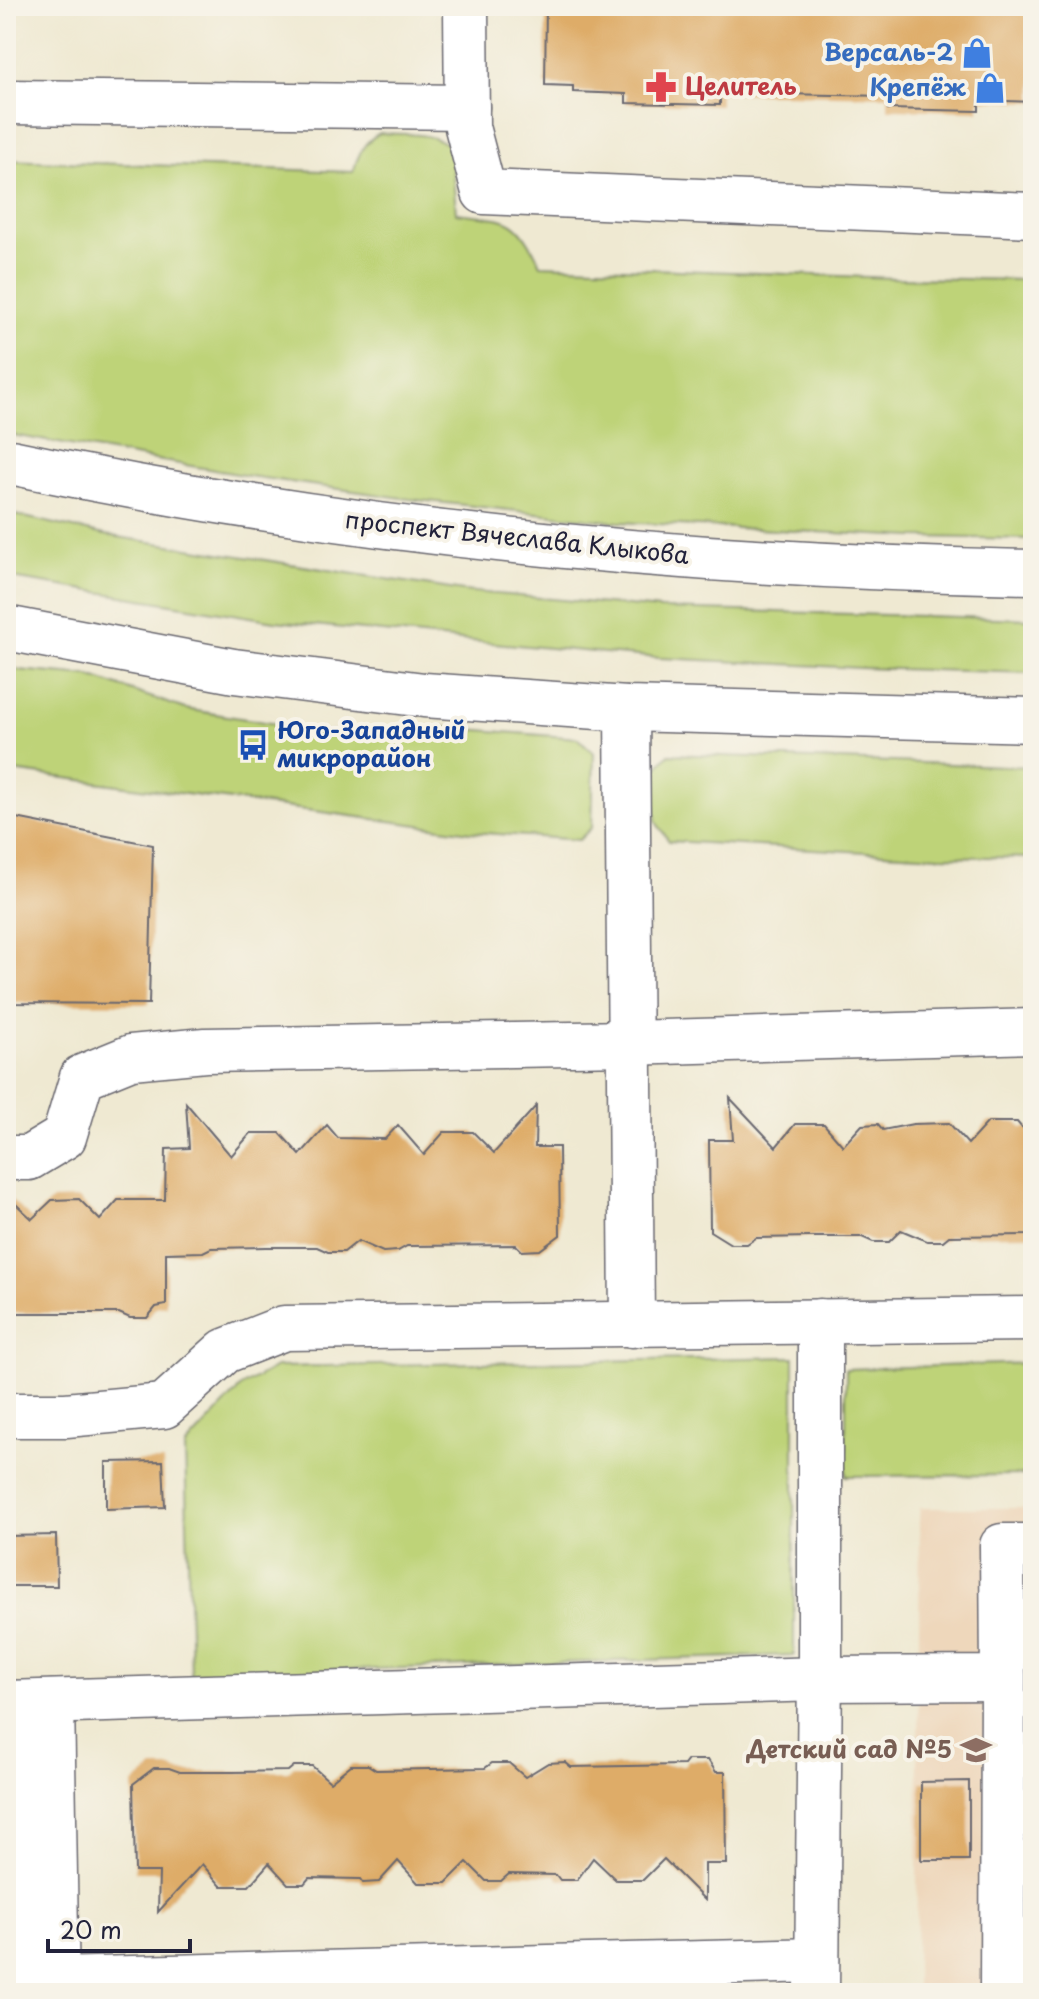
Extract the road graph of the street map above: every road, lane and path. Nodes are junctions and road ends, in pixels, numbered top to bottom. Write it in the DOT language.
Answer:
graph roads {
  1 [pos="466,6"];
  2 [pos="6,102"];
  3 [pos="467,107"];
  4 [pos="1033,215"];
  5 [pos="6,461"];
  6 [pos="1033,572"];
  7 [pos="6,628"];
  8 [pos="627,709"];
  9 [pos="1033,720"];
  10 [pos="1033,1031"];
  11 [pos="629,1043"];
  12 [pos="6,1158"];
  13 [pos="1033,1319"];
  14 [pos="820,1321"];
  15 [pos="632,1325"];
  16 [pos="6,1415"];
  17 [pos="1033,1546"];
  18 [pos="1003,1678"];
  19 [pos="820,1679"];
  20 [pos="24,1702"];
  21 [pos="817,1977"];
  22 [pos="57,1986"];
  23 [pos="15,1993"];
  24 [pos="1002,1993"];
  1 -- 3 [label="main road"];
  2 -- 3 [label="main road"];
  3 -- 4 [label="main road"];
  5 -- 6 [label="main road, проспект Вячеслава Клыкова"];
  7 -- 8 [label="main road"];
  8 -- 9 [label="main road"];
  8 -- 11 [label="main road"];
  10 -- 11 [label="main road"];
  11 -- 12 [label="main road"];
  11 -- 15 [label="main road"];
  13 -- 14 [label="main road"];
  14 -- 15 [label="main road"];
  14 -- 19 [label="main road"];
  15 -- 16 [label="main road"];
  17 -- 18 [label="main road"];
  18 -- 19 [label="main road"];
  18 -- 24 [label="main road"];
  19 -- 20 [label="main road"];
  19 -- 21 [label="main road"];
  20 -- 22 [label="main road"];
  20 -- 23 [label="main road"];
  21 -- 22 [label="main road"];
}
